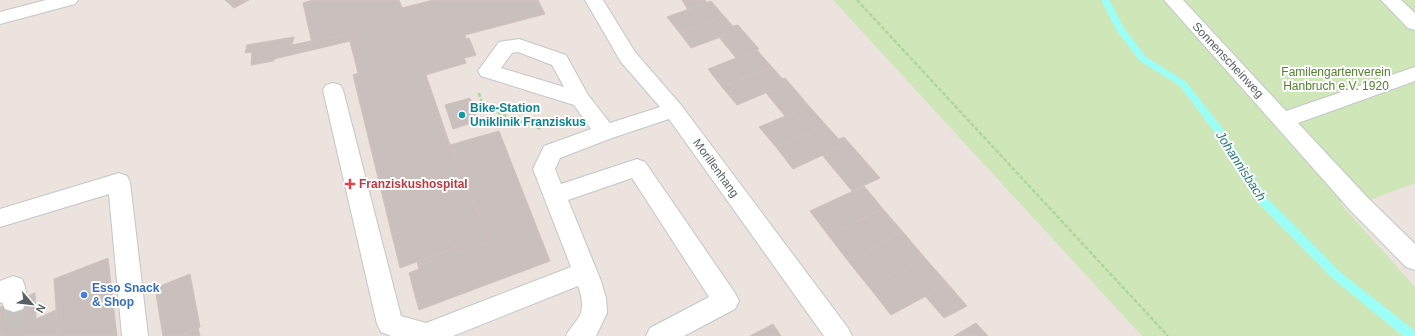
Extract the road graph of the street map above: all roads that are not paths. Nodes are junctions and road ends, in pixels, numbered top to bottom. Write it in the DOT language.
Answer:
graph roads {
  1 [pos="69,0"];
  2 [pos="594,0"];
  3 [pos="1173,0"];
  4 [pos="1390,0"];
  5 [pos="0,18"];
  6 [pos="1415,24"];
  7 [pos="1415,74"];
  8 [pos="333,90"];
  9 [pos="581,100"];
  10 [pos="674,110"];
  11 [pos="1283,120"];
  12 [pos="605,132"];
  13 [pos="554,196"];
  14 [pos="0,218"];
  15 [pos="1415,260"];
  16 [pos="585,272"];
  17 [pos="587,334"];
  18 [pos="134,336"];
  19 [pos="659,336"];
  20 [pos="839,336"];
  1 -- 5 [label="street"];
  2 -- 10 [label="street, Morillenhang"];
  3 -- 11 [label="street, Sonnenscheinweg"];
  4 -- 6 [label="street"];
  7 -- 11 [label="street"];
  8 -- 16 [label="street"];
  9 -- 9 [label="street"];
  9 -- 12 [label="street"];
  10 -- 12 [label="street"];
  10 -- 20 [label="street, Morillenhang"];
  11 -- 15 [label="street, Sonnenscheinweg"];
  12 -- 13 [label="street"];
  13 -- 16 [label="street"];
  13 -- 19 [label="street"];
  14 -- 18 [label="street"];
  16 -- 17 [label="street"];
}
